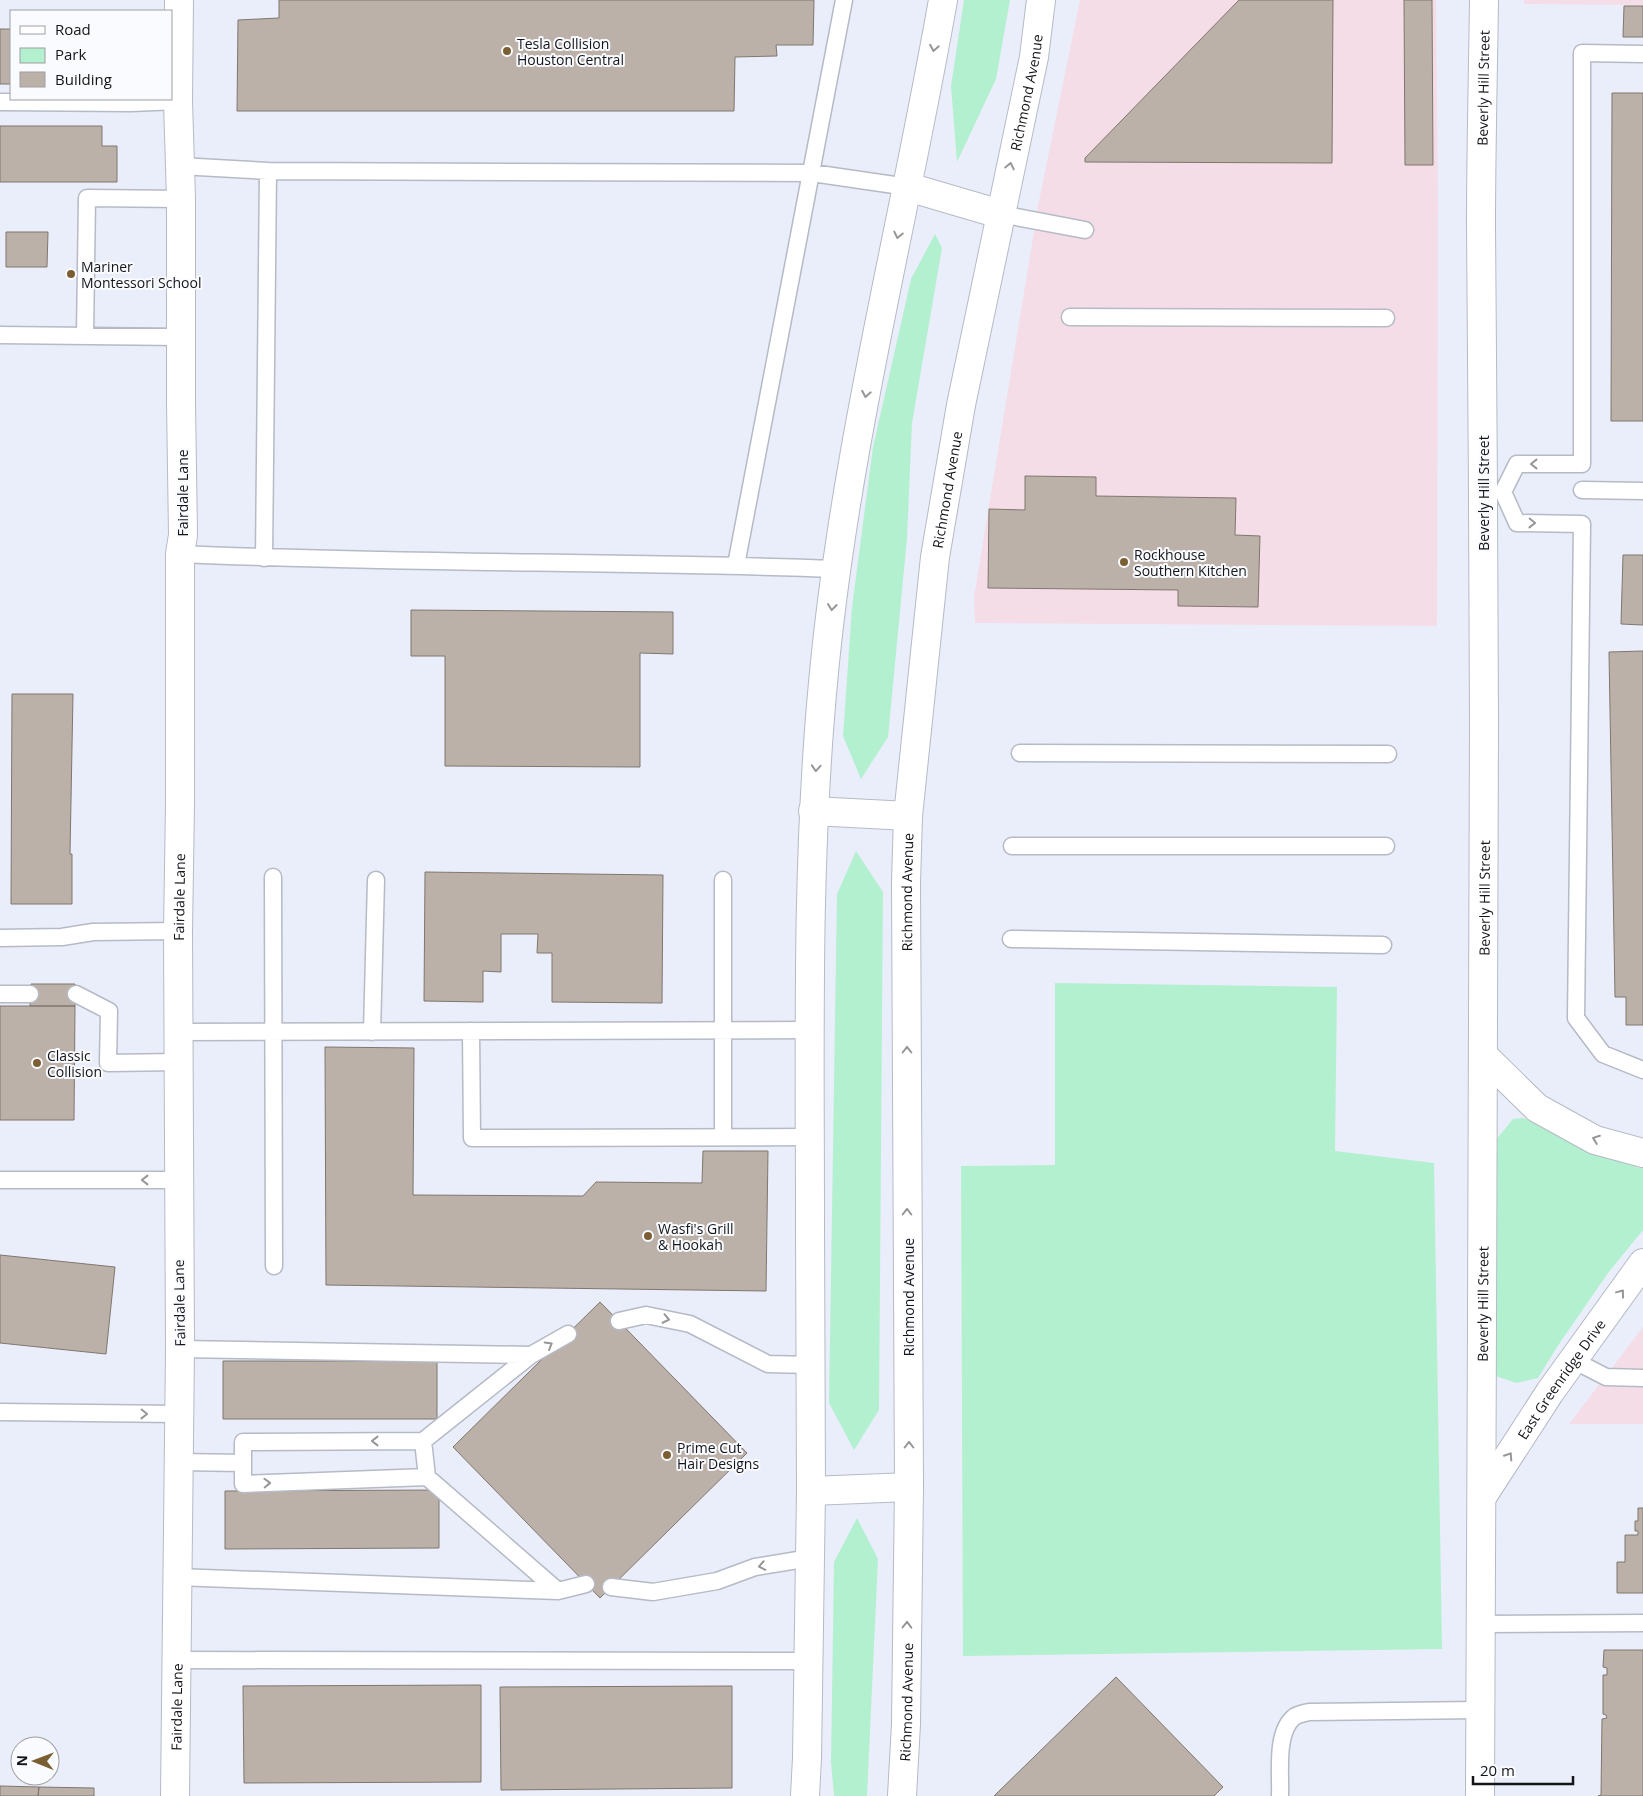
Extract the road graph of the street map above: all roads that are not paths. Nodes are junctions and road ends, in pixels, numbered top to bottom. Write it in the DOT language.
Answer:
graph roads {
  1 [pos="179,0"];
  2 [pos="844,0"];
  3 [pos="943,0"];
  4 [pos="1041,0"];
  5 [pos="1484,0"];
  6 [pos="1643,54"];
  7 [pos="178,101"];
  8 [pos="0,102"];
  9 [pos="180,166"];
  10 [pos="268,170"];
  11 [pos="812,173"];
  12 [pos="908,188"];
  13 [pos="181,199"];
  14 [pos="1000,214"];
  15 [pos="1085,230"];
  16 [pos="1070,317"];
  17 [pos="1386,318"];
  18 [pos="0,335"];
  19 [pos="85,336"];
  20 [pos="181,337"];
  21 [pos="1582,490"];
  22 [pos="1643,491"];
  23 [pos="1493,493"];
  24 [pos="180,554"];
  25 [pos="264,558"];
  26 [pos="736,565"];
  27 [pos="836,569"];
  28 [pos="1020,752"];
  29 [pos="1388,754"];
  30 [pos="813,811"];
  31 [pos="908,816"];
  32 [pos="1012,846"];
  33 [pos="1386,846"];
  34 [pos="273,877"];
  35 [pos="376,880"];
  36 [pos="723,880"];
  37 [pos="178,931"];
  38 [pos="0,938"];
  39 [pos="1011,939"];
  40 [pos="1383,945"];
  41 [pos="0,994"];
  42 [pos="30,994"];
  43 [pos="76,994"];
  44 [pos="723,1030"];
  45 [pos="810,1030"];
  46 [pos="471,1031"];
  47 [pos="178,1032"];
  48 [pos="273,1032"];
  49 [pos="372,1032"];
  50 [pos="1484,1056"];
  51 [pos="179,1062"];
  52 [pos="1643,1070"];
  53 [pos="723,1137"];
  54 [pos="810,1137"];
  55 [pos="1643,1153"];
  56 [pos="0,1180"];
  57 [pos="178,1180"];
  58 [pos="1643,1263"];
  59 [pos="274,1266"];
  60 [pos="618,1321"];
  61 [pos="568,1334"];
  62 [pos="180,1348"];
  63 [pos="531,1355"];
  64 [pos="1573,1360"];
  65 [pos="811,1365"];
  66 [pos="1643,1378"];
  67 [pos="0,1412"];
  68 [pos="178,1414"];
  69 [pos="423,1441"];
  70 [pos="178,1462"];
  71 [pos="243,1463"];
  72 [pos="427,1476"];
  73 [pos="909,1487"];
  74 [pos="811,1491"];
  75 [pos="1482,1497"];
  76 [pos="810,1558"];
  77 [pos="177,1577"];
  78 [pos="586,1584"];
  79 [pos="611,1587"];
  80 [pos="558,1591"];
  81 [pos="1643,1623"];
  82 [pos="1480,1624"];
  83 [pos="176,1660"];
  84 [pos="808,1661"];
  85 [pos="1480,1710"];
  86 [pos="175,1796"];
  87 [pos="805,1796"];
  88 [pos="902,1796"];
  89 [pos="1280,1796"];
  90 [pos="1480,1796"];
  1 -- 7 [label="street, Fairdale Lane"];
  2 -- 11 [label="lane"];
  3 -- 12 [label="street, one-way"];
  14 -- 4 [label="street, Richmond Avenue, one-way"];
  5 -- 23 [label="street, Beverly Hill Street"];
  6 -- 23 [label="lane, one-way"];
  7 -- 8 [label="lane"];
  7 -- 9 [label="street, Fairdale Lane"];
  9 -- 10 [label="lane"];
  9 -- 13 [label="street, Fairdale Lane"];
  10 -- 11 [label="lane"];
  10 -- 25 [label="lane"];
  11 -- 12 [label="lane"];
  11 -- 26 [label="lane"];
  12 -- 14 [label="street"];
  12 -- 27 [label="street, one-way"];
  13 -- 19 [label="lane"];
  13 -- 20 [label="street, Fairdale Lane"];
  14 -- 15 [label="lane"];
  14 -- 31 [label="street, Richmond Avenue"];
  16 -- 17 [label="lane"];
  18 -- 19 [label="lane"];
  19 -- 20 [label="lane"];
  20 -- 24 [label="street, Fairdale Lane"];
  21 -- 22 [label="lane"];
  23 -- 50 [label="street, Beverly Hill Street"];
  23 -- 52 [label="lane, one-way"];
  24 -- 25 [label="lane"];
  24 -- 37 [label="street, Fairdale Lane"];
  25 -- 26 [label="lane"];
  26 -- 27 [label="lane"];
  27 -- 30 [label="street, one-way"];
  28 -- 29 [label="lane"];
  30 -- 31 [label="street"];
  30 -- 45 [label="street"];
  73 -- 31 [label="street, Richmond Avenue, one-way"];
  32 -- 33 [label="lane"];
  34 -- 48 [label="lane"];
  35 -- 49 [label="lane"];
  36 -- 44 [label="lane"];
  37 -- 38 [label="lane"];
  37 -- 47 [label="street, Fairdale Lane"];
  39 -- 40 [label="lane"];
  41 -- 42 [label="lane"];
  43 -- 51 [label="lane"];
  44 -- 45 [label="lane"];
  44 -- 46 [label="lane"];
  44 -- 53 [label="lane"];
  45 -- 54 [label="street"];
  46 -- 49 [label="lane"];
  46 -- 53 [label="lane"];
  47 -- 48 [label="lane"];
  47 -- 51 [label="street, Fairdale Lane"];
  48 -- 49 [label="lane"];
  48 -- 59 [label="lane"];
  55 -- 50 [label="street, one-way"];
  50 -- 75 [label="street, Beverly Hill Street"];
  51 -- 57 [label="street, Fairdale Lane"];
  53 -- 54 [label="lane"];
  54 -- 65 [label="street"];
  57 -- 56 [label="lane, one-way"];
  57 -- 62 [label="street, Fairdale Lane"];
  64 -- 58 [label="street, East Greenridge Drive, one-way"];
  60 -- 65 [label="lane, one-way"];
  63 -- 61 [label="lane, one-way"];
  62 -- 63 [label="lane"];
  62 -- 68 [label="street, Fairdale Lane"];
  63 -- 69 [label="lane"];
  64 -- 66 [label="lane"];
  75 -- 64 [label="street, East Greenridge Drive, one-way"];
  65 -- 74 [label="street"];
  67 -- 68 [label="lane, one-way"];
  68 -- 70 [label="street, Fairdale Lane"];
  69 -- 71 [label="lane, one-way"];
  69 -- 72 [label="lane"];
  70 -- 71 [label="lane"];
  70 -- 77 [label="street, Fairdale Lane"];
  71 -- 72 [label="lane, one-way"];
  72 -- 80 [label="lane"];
  73 -- 74 [label="street"];
  88 -- 73 [label="street, Richmond Avenue, one-way"];
  74 -- 76 [label="street"];
  75 -- 82 [label="street, Beverly Hill Street"];
  76 -- 79 [label="lane, one-way"];
  76 -- 84 [label="street"];
  77 -- 80 [label="lane"];
  77 -- 83 [label="street, Fairdale Lane"];
  78 -- 80 [label="lane"];
  81 -- 82 [label="lane"];
  82 -- 85 [label="street, Beverly Hill Street"];
  83 -- 84 [label="lane"];
  83 -- 86 [label="street, Fairdale Lane"];
  84 -- 87 [label="street"];
  85 -- 89 [label="lane"];
  85 -- 90 [label="street, Beverly Hill Street"];
}
